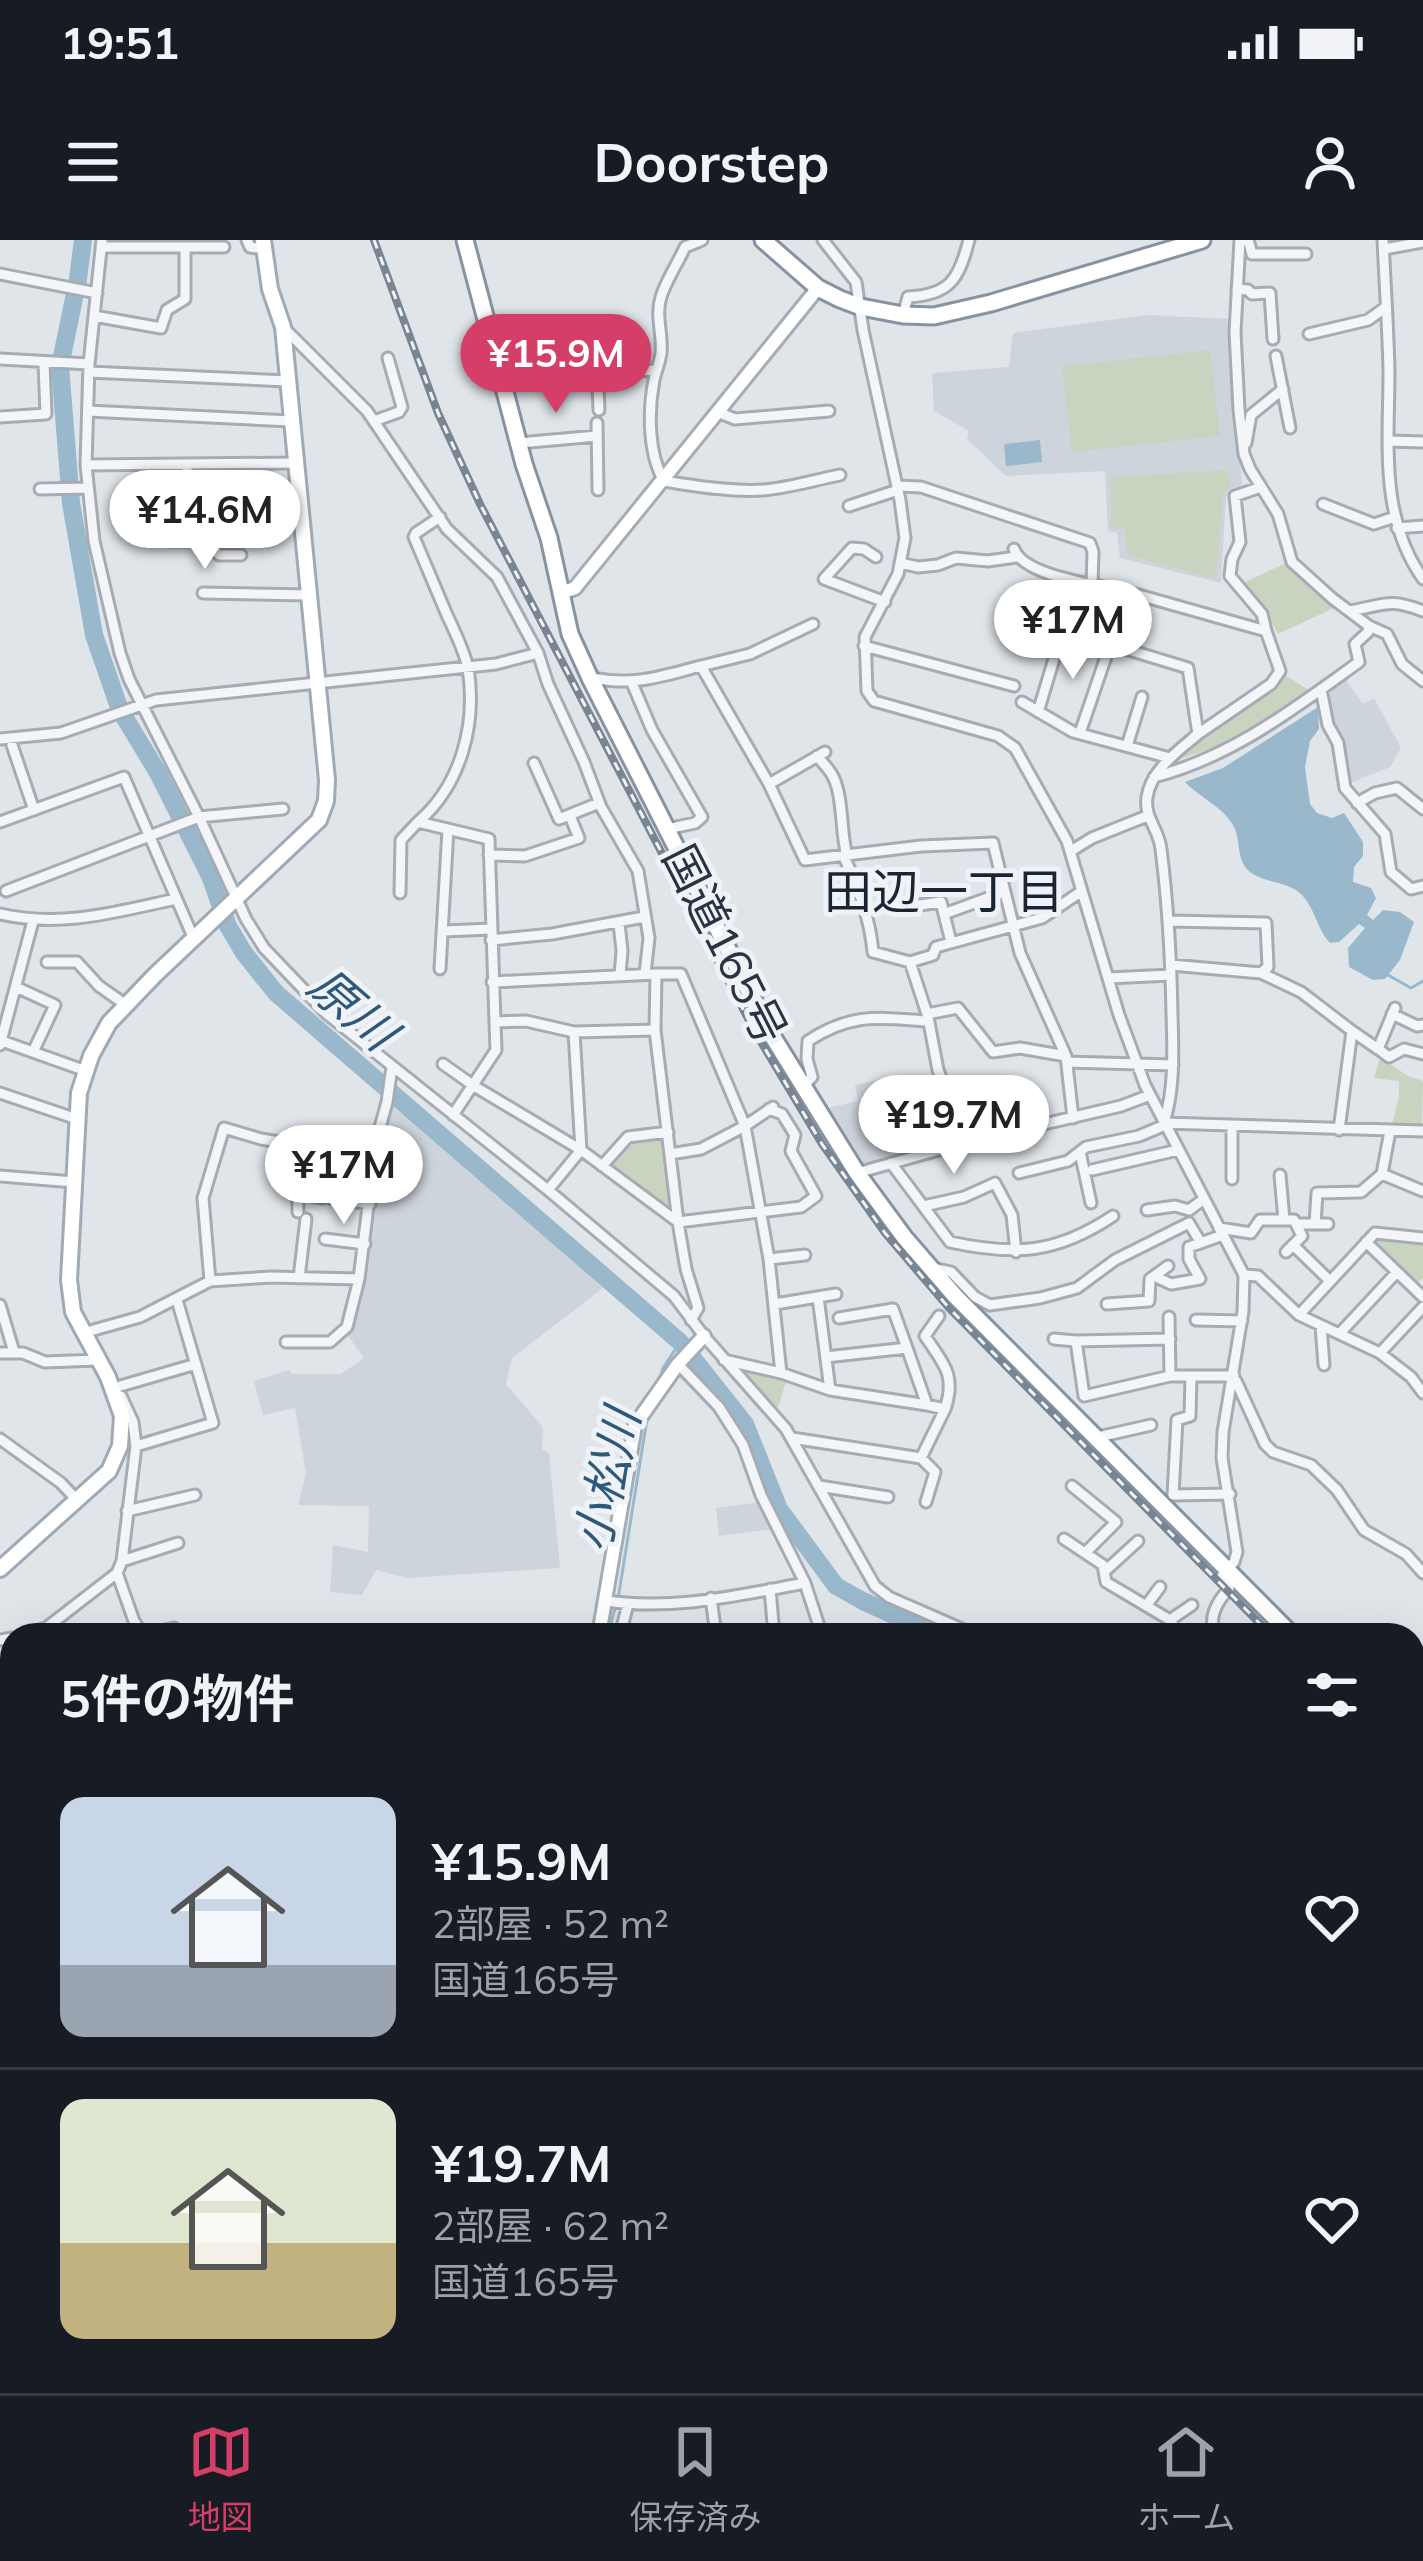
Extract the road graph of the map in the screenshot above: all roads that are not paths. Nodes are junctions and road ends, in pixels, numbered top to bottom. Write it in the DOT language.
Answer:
graph roads {
  1 [pos="247,240"];
  2 [pos="465,240"];
  3 [pos="702,240"];
  4 [pos="763,240"];
  5 [pos="823,240"];
  6 [pos="969,240"];
  7 [pos="1201,240"];
  8 [pos="1244,240"];
  9 [pos="1423,241"];
  10 [pos="199,243"];
  11 [pos="102,244"];
  12 [pos="264,244"];
  13 [pos="1383,245"];
  14 [pos="185,247"];
  15 [pos="224,247"];
  16 [pos="1306,254"];
  17 [pos="0,274"];
  18 [pos="818,288"];
  19 [pos="1237,289"];
  20 [pos="97,293"];
  21 [pos="862,307"];
  22 [pos="1386,307"];
  23 [pos="903,315"];
  24 [pos="94,316"];
  25 [pos="283,327"];
  26 [pos="1310,334"];
  27 [pos="1273,339"];
  28 [pos="596,342"];
  29 [pos="1276,356"];
  30 [pos="388,358"];
  31 [pos="0,359"];
  32 [pos="44,363"];
  33 [pos="89,368"];
  34 [pos="657,370"];
  35 [pos="597,373"];
  36 [pos="287,381"];
  37 [pos="1283,389"];
  38 [pos="599,410"];
  39 [pos="829,411"];
  40 [pos="88,412"];
  41 [pos="720,412"];
  42 [pos="0,417"];
  43 [pos="291,421"];
  44 [pos="374,421"];
  45 [pos="597,423"];
  46 [pos="1290,428"];
  47 [pos="597,436"];
  48 [pos="1389,441"];
  49 [pos="1423,442"];
  50 [pos="518,443"];
  51 [pos="1244,454"];
  52 [pos="294,463"];
  53 [pos="187,464"];
  54 [pos="86,465"];
  55 [pos="840,475"];
  56 [pos="664,481"];
  57 [pos="1261,487"];
  58 [pos="82,488"];
  59 [pos="897,488"];
  60 [pos="40,489"];
  61 [pos="598,490"];
  62 [pos="1324,505"];
  63 [pos="848,506"];
  64 [pos="440,517"];
  65 [pos="1396,523"];
  66 [pos="1423,526"];
  67 [pos="170,541"];
  68 [pos="189,541"];
  69 [pos="242,555"];
  70 [pos="876,557"];
  71 [pos="900,563"];
  72 [pos="1423,579"];
  73 [pos="1092,584"];
  74 [pos="203,592"];
  75 [pos="561,592"];
  76 [pos="1128,592"];
  77 [pos="308,595"];
  78 [pos="885,602"];
  79 [pos="1349,611"];
  80 [pos="1423,611"];
  81 [pos="1028,617"];
  82 [pos="813,624"];
  83 [pos="1370,626"];
  84 [pos="1266,631"];
  85 [pos="1109,644"];
  86 [pos="864,646"];
  87 [pos="1057,649"];
  88 [pos="538,653"];
  89 [pos="467,666"];
  90 [pos="701,666"];
  91 [pos="590,678"];
  92 [pos="1423,681"];
  93 [pos="317,682"];
  94 [pos="632,682"];
  95 [pos="1014,686"];
  96 [pos="1321,689"];
  97 [pos="1142,697"];
  98 [pos="1022,703"];
  99 [pos="136,706"];
  100 [pos="1038,712"];
  101 [pos="1080,734"];
  102 [pos="1198,734"];
  103 [pos="0,739"];
  104 [pos="12,745"];
  105 [pos="1127,746"];
  106 [pos="1170,758"];
  107 [pos="534,763"];
  108 [pos="1154,777"];
  109 [pos="769,784"];
  110 [pos="599,803"];
  111 [pos="1357,803"];
  112 [pos="1423,808"];
  113 [pos="283,809"];
  114 [pos="34,810"];
  115 [pos="570,816"];
  116 [pos="1148,816"];
  117 [pos="195,819"];
  118 [pos="0,822"];
  119 [pos="418,822"];
  120 [pos="448,829"];
  121 [pos="667,829"];
  122 [pos="149,836"];
  123 [pos="1071,851"];
  124 [pos="489,855"];
  125 [pos="845,857"];
  126 [pos="1423,886"];
  127 [pos="3,888"];
  128 [pos="1082,891"];
  129 [pos="400,892"];
  130 [pos="1004,892"];
  131 [pos="176,899"];
  132 [pos="234,901"];
  133 [pos="898,908"];
  134 [pos="0,914"];
  135 [pos="944,914"];
  136 [pos="644,916"];
  137 [pos="33,921"];
  138 [pos="1170,921"];
  139 [pos="619,923"];
  140 [pos="1012,925"];
  141 [pos="444,931"];
  142 [pos="195,935"];
  143 [pos="491,935"];
  144 [pos="951,942"];
  145 [pos="47,962"];
  146 [pos="910,962"];
  147 [pos="440,969"];
  148 [pos="1171,970"];
  149 [pos="1261,973"];
  150 [pos="650,974"];
  151 [pos="620,975"];
  152 [pos="1108,979"];
  153 [pos="492,982"];
  154 [pos="16,987"];
  155 [pos="126,1005"];
  156 [pos="928,1017"];
  157 [pos="495,1022"];
  158 [pos="1423,1025"];
  159 [pos="655,1030"];
  160 [pos="1352,1031"];
  161 [pos="574,1032"];
  162 [pos="1,1043"];
  163 [pos="1377,1048"];
  164 [pos="33,1052"];
  165 [pos="1423,1054"];
  166 [pos="1066,1059"];
  167 [pos="443,1064"];
  168 [pos="1137,1064"];
  169 [pos="1173,1065"];
  170 [pos="86,1071"];
  171 [pos="391,1071"];
  172 [pos="474,1086"];
  173 [pos="803,1087"];
  174 [pos="0,1094"];
  175 [pos="1150,1095"];
  176 [pos="453,1115"];
  177 [pos="1073,1118"];
  178 [pos="77,1119"];
  179 [pos="1164,1124"];
  180 [pos="745,1126"];
  181 [pos="1232,1127"];
  182 [pos="1339,1130"];
  183 [pos="1390,1131"];
  184 [pos="1423,1131"];
  185 [pos="668,1132"];
  186 [pos="376,1142"];
  187 [pos="967,1142"];
  188 [pos="297,1145"];
  189 [pos="580,1150"];
  190 [pos="1178,1150"];
  191 [pos="1080,1152"];
  192 [pos="670,1154"];
  193 [pos="891,1163"];
  194 [pos="602,1166"];
  195 [pos="1092,1170"];
  196 [pos="857,1173"];
  197 [pos="1019,1173"];
  198 [pos="1382,1174"];
  199 [pos="1280,1175"];
  200 [pos="0,1176"];
  201 [pos="1232,1178"];
  202 [pos="74,1182"];
  203 [pos="548,1190"];
  204 [pos="1423,1191"];
  205 [pos="298,1194"];
  206 [pos="1204,1199"];
  207 [pos="1091,1203"];
  208 [pos="370,1204"];
  209 [pos="924,1206"];
  210 [pos="1147,1210"];
  211 [pos="762,1213"];
  212 [pos="1113,1216"];
  213 [pos="1284,1220"];
  214 [pos="678,1222"];
  215 [pos="1296,1224"];
  216 [pos="1221,1232"];
  217 [pos="1423,1238"];
  218 [pos="326,1239"];
  219 [pos="1366,1242"];
  220 [pos="1201,1243"];
  221 [pos="364,1244"];
  222 [pos="1016,1252"];
  223 [pos="805,1255"];
  224 [pos="769,1258"];
  225 [pos="1168,1266"];
  226 [pos="931,1268"];
  227 [pos="1397,1272"];
  228 [pos="1244,1275"];
  229 [pos="1154,1276"];
  230 [pos="299,1278"];
  231 [pos="359,1279"];
  232 [pos="210,1281"];
  233 [pos="1330,1281"];
  234 [pos="836,1294"];
  235 [pos="818,1297"];
  236 [pos="1423,1297"];
  237 [pos="177,1300"];
  238 [pos="775,1304"];
  239 [pos="1107,1304"];
  240 [pos="0,1305"];
  241 [pos="1423,1307"];
  242 [pos="1299,1315"];
  243 [pos="939,1316"];
  244 [pos="1169,1317"];
  245 [pos="839,1318"];
  246 [pos="1196,1320"];
  247 [pos="691,1321"];
  248 [pos="1242,1321"];
  249 [pos="1321,1326"];
  250 [pos="1341,1332"];
  251 [pos="83,1333"];
  252 [pos="5,1337"];
  253 [pos="701,1339"];
  254 [pos="1054,1339"];
  255 [pos="1170,1339"];
  256 [pos="1076,1341"];
  257 [pos="286,1342"];
  258 [pos="907,1348"];
  259 [pos="14,1352"];
  260 [pos="0,1353"];
  261 [pos="1380,1353"];
  262 [pos="826,1358"];
  263 [pos="98,1360"];
  264 [pos="724,1360"];
  265 [pos="680,1362"];
  266 [pos="196,1364"];
  267 [pos="1324,1364"];
  268 [pos="1423,1364"];
  269 [pos="781,1373"];
  270 [pos="1170,1376"];
  271 [pos="1192,1376"];
  272 [pos="1234,1376"];
  273 [pos="1411,1376"];
  274 [pos="112,1382"];
  275 [pos="830,1390"];
  276 [pos="1423,1393"];
  277 [pos="927,1405"];
  278 [pos="945,1409"];
  279 [pos="1151,1425"];
  280 [pos="1096,1437"];
  281 [pos="791,1438"];
  282 [pos="0,1439"];
  283 [pos="136,1446"];
  284 [pos="921,1458"];
  285 [pos="819,1486"];
  286 [pos="1072,1486"];
  287 [pos="1230,1494"];
  288 [pos="195,1495"];
  289 [pos="888,1497"];
  290 [pos="77,1500"];
  291 [pos="926,1502"];
  292 [pos="127,1511"];
  293 [pos="1064,1539"];
  294 [pos="1138,1541"];
  295 [pos="178,1543"];
  296 [pos="1086,1552"];
  297 [pos="8,1556"];
  298 [pos="122,1561"];
  299 [pos="0,1570"];
  300 [pos="1227,1570"];
  301 [pos="1105,1572"];
  302 [pos="117,1573"];
  303 [pos="1423,1573"];
  304 [pos="806,1583"];
  305 [pos="1160,1587"];
  306 [pos="770,1589"];
  307 [pos="711,1598"];
  308 [pos="607,1600"];
  309 [pos="628,1604"];
  310 [pos="1192,1605"];
  311 [pos="1146,1606"];
  312 [pos="1170,1620"];
  313 [pos="56,1623"];
  314 [pos="135,1623"];
  315 [pos="602,1623"];
  316 [pos="624,1623"];
  317 [pos="714,1623"];
  318 [pos="774,1623"];
  319 [pos="818,1623"];
  320 [pos="949,1623"];
  321 [pos="1172,1623"];
  322 [pos="1212,1623"];
  323 [pos="1280,1623"];
  1 -- 12 [label="street"];
  2 -- 50 [label="highway, 国道165号"];
  3 -- 34 [label="street"];
  4 -- 18 [label="highway"];
  5 -- 21 [label="street"];
  6 -- 23 [label="street"];
  7 -- 23 [label="highway"];
  8 -- 16 [label="street"];
  8 -- 19 [label="street"];
  9 -- 13 [label="street"];
  10 -- 14 [label="street"];
  10 -- 15 [label="street"];
  11 -- 14 [label="street"];
  11 -- 20 [label="street"];
  12 -- 25 [label="main road"];
  13 -- 22 [label="street"];
  14 -- 24 [label="street"];
  17 -- 20 [label="street"];
  18 -- 21 [label="highway"];
  18 -- 41 [label="street"];
  19 -- 27 [label="street"];
  19 -- 51 [label="street"];
  20 -- 24 [label="street"];
  21 -- 23 [label="highway"];
  21 -- 59 [label="street"];
  22 -- 26 [label="street"];
  22 -- 48 [label="street"];
  24 -- 33 [label="street"];
  25 -- 36 [label="main road"];
  25 -- 44 [label="street"];
  28 -- 35 [label="street"];
  29 -- 37 [label="street"];
  30 -- 44 [label="street"];
  31 -- 32 [label="street"];
  32 -- 33 [label="street"];
  32 -- 42 [label="street"];
  33 -- 36 [label="street"];
  33 -- 40 [label="street"];
  34 -- 35 [label="street"];
  34 -- 56 [label="street"];
  35 -- 38 [label="street"];
  36 -- 43 [label="main road"];
  37 -- 46 [label="street"];
  37 -- 51 [label="street"];
  39 -- 41 [label="street"];
  40 -- 43 [label="street"];
  40 -- 54 [label="street"];
  41 -- 56 [label="street"];
  43 -- 52 [label="main road"];
  44 -- 64 [label="street"];
  45 -- 47 [label="street"];
  47 -- 50 [label="street"];
  47 -- 61 [label="street"];
  48 -- 49 [label="street"];
  48 -- 65 [label="street"];
  50 -- 75 [label="highway, 国道165号"];
  51 -- 57 [label="street"];
  52 -- 53 [label="street"];
  52 -- 77 [label="main road"];
  53 -- 54 [label="street"];
  53 -- 68 [label="street"];
  54 -- 58 [label="street"];
  55 -- 56 [label="street"];
  56 -- 75 [label="street"];
  57 -- 79 [label="street"];
  57 -- 84 [label="street"];
  58 -- 60 [label="street"];
  58 -- 99 [label="street"];
  59 -- 63 [label="street"];
  59 -- 71 [label="street"];
  59 -- 73 [label="street"];
  62 -- 65 [label="street"];
  64 -- 88 [label="street"];
  64 -- 89 [label="street"];
  65 -- 66 [label="street"];
  65 -- 72 [label="street"];
  67 -- 68 [label="street"];
  68 -- 69 [label="street"];
  70 -- 78 [label="street"];
  71 -- 73 [label="street"];
  71 -- 78 [label="street"];
  73 -- 76 [label="street"];
  74 -- 77 [label="street"];
  75 -- 91 [label="highway, 国道165号"];
  76 -- 84 [label="street"];
  76 -- 85 [label="street"];
  77 -- 93 [label="main road"];
  78 -- 86 [label="street"];
  79 -- 80 [label="street"];
  79 -- 83 [label="street"];
  81 -- 85 [label="street"];
  82 -- 90 [label="street"];
  83 -- 92 [label="street"];
  83 -- 96 [label="street"];
  84 -- 102 [label="street"];
  85 -- 101 [label="street"];
  85 -- 102 [label="street"];
  86 -- 95 [label="street"];
  86 -- 123 [label="street"];
  87 -- 100 [label="street"];
  88 -- 89 [label="street"];
  88 -- 110 [label="street"];
  89 -- 93 [label="street"];
  89 -- 119 [label="street"];
  90 -- 94 [label="street"];
  90 -- 109 [label="street"];
  91 -- 94 [label="street"];
  91 -- 121 [label="highway, 国道165号"];
  93 -- 99 [label="street"];
  93 -- 132 [label="main road"];
  94 -- 121 [label="street"];
  96 -- 108 [label="street"];
  96 -- 111 [label="street"];
  97 -- 105 [label="street"];
  98 -- 100 [label="street"];
  99 -- 103 [label="street"];
  99 -- 117 [label="street"];
  100 -- 101 [label="street"];
  101 -- 105 [label="street"];
  102 -- 106 [label="street"];
  104 -- 114 [label="street"];
  105 -- 106 [label="street"];
  106 -- 108 [label="street"];
  107 -- 115 [label="street"];
  108 -- 116 [label="street"];
  109 -- 125 [label="street"];
  109 -- 125 [label="street"];
  110 -- 115 [label="street"];
  110 -- 136 [label="street"];
  111 -- 112 [label="street"];
  111 -- 126 [label="street"];
  113 -- 117 [label="street"];
  114 -- 118 [label="street"];
  114 -- 122 [label="street"];
  115 -- 124 [label="street"];
  116 -- 123 [label="street"];
  116 -- 138 [label="street"];
  117 -- 122 [label="street"];
  117 -- 132 [label="street"];
  119 -- 120 [label="street"];
  119 -- 129 [label="street"];
  120 -- 124 [label="street"];
  120 -- 141 [label="street"];
  121 -- 173 [label="highway, 国道165号"];
  122 -- 127 [label="street"];
  122 -- 131 [label="street"];
  123 -- 128 [label="street"];
  124 -- 143 [label="street"];
  125 -- 130 [label="street"];
  125 -- 146 [label="street"];
  127 -- 134 [label="street"];
  128 -- 140 [label="street"];
  128 -- 152 [label="street"];
  130 -- 135 [label="street"];
  130 -- 140 [label="street"];
  131 -- 137 [label="street"];
  131 -- 142 [label="street"];
  132 -- 142 [label="main road"];
  132 -- 171 [label="street"];
  133 -- 135 [label="street"];
  134 -- 137 [label="street"];
  135 -- 144 [label="street"];
  136 -- 139 [label="street"];
  136 -- 150 [label="street"];
  137 -- 154 [label="street"];
  138 -- 148 [label="street"];
  138 -- 149 [label="street"];
  139 -- 143 [label="street"];
  139 -- 151 [label="street"];
  140 -- 144 [label="street"];
  140 -- 166 [label="street"];
  141 -- 143 [label="street"];
  141 -- 147 [label="street"];
  142 -- 155 [label="main road"];
  143 -- 153 [label="street"];
  144 -- 146 [label="street"];
  145 -- 155 [label="street"];
  146 -- 156 [label="street"];
  148 -- 149 [label="street"];
  148 -- 152 [label="street"];
  148 -- 169 [label="street"];
  149 -- 160 [label="street"];
  150 -- 151 [label="street"];
  150 -- 159 [label="street"];
  150 -- 180 [label="street"];
  151 -- 153 [label="street"];
  152 -- 168 [label="street"];
  153 -- 157 [label="street"];
  154 -- 162 [label="street"];
  154 -- 164 [label="street"];
  155 -- 170 [label="main road"];
  156 -- 166 [label="street"];
  156 -- 173 [label="street"];
  156 -- 187 [label="street"];
  157 -- 161 [label="street"];
  157 -- 172 [label="street"];
  158 -- 163 [label="street"];
  159 -- 161 [label="street"];
  159 -- 185 [label="street"];
  160 -- 163 [label="street"];
  160 -- 182 [label="street"];
  161 -- 189 [label="street"];
  162 -- 164 [label="street"];
  163 -- 165 [label="street"];
  164 -- 170 [label="street"];
  166 -- 168 [label="street"];
  166 -- 177 [label="street"];
  167 -- 172 [label="street"];
  168 -- 169 [label="street"];
  168 -- 175 [label="street"];
  169 -- 179 [label="street"];
  170 -- 178 [label="main road"];
  171 -- 176 [label="street"];
  171 -- 186 [label="street"];
  172 -- 176 [label="street"];
  172 -- 189 [label="street"];
  173 -- 196 [label="highway, 国道165号"];
  174 -- 178 [label="street"];
  175 -- 177 [label="street"];
  175 -- 179 [label="street"];
  176 -- 203 [label="street"];
  177 -- 187 [label="street"];
  178 -- 202 [label="main road"];
  179 -- 181 [label="street"];
  179 -- 190 [label="street"];
  179 -- 191 [label="street"];
  180 -- 192 [label="street"];
  180 -- 211 [label="street"];
  180 -- 211 [label="street"];
  181 -- 182 [label="street"];
  181 -- 201 [label="street"];
  182 -- 183 [label="street"];
  183 -- 184 [label="street"];
  183 -- 198 [label="street"];
  185 -- 192 [label="street"];
  185 -- 194 [label="street"];
  186 -- 188 [label="street"];
  186 -- 208 [label="street"];
  187 -- 193 [label="street"];
  188 -- 205 [label="street"];
  188 -- 232 [label="street"];
  189 -- 194 [label="street"];
  189 -- 203 [label="street"];
  190 -- 195 [label="street"];
  190 -- 206 [label="street"];
  191 -- 197 [label="street"];
  191 -- 207 [label="street"];
  192 -- 214 [label="street"];
  193 -- 196 [label="street"];
  193 -- 209 [label="street"];
  194 -- 214 [label="street"];
  196 -- 226 [label="highway, 国道165号"];
  198 -- 204 [label="street"];
  198 -- 215 [label="street"];
  199 -- 213 [label="street"];
  200 -- 202 [label="street"];
  202 -- 251 [label="main road"];
  203 -- 247 [label="street"];
  205 -- 208 [label="street"];
  205 -- 230 [label="street"];
  206 -- 210 [label="street"];
  206 -- 216 [label="street"];
  208 -- 221 [label="street"];
  209 -- 222 [label="street"];
  209 -- 222 [label="street"];
  211 -- 214 [label="street"];
  211 -- 224 [label="street"];
  212 -- 222 [label="street"];
  213 -- 215 [label="street"];
  213 -- 216 [label="street"];
  214 -- 247 [label="street"];
  215 -- 233 [label="street"];
  216 -- 220 [label="street"];
  216 -- 228 [label="street"];
  217 -- 219 [label="street"];
  218 -- 221 [label="street"];
  219 -- 227 [label="street"];
  219 -- 233 [label="street"];
  220 -- 226 [label="street"];
  220 -- 229 [label="street"];
  221 -- 231 [label="street"];
  223 -- 224 [label="street"];
  224 -- 238 [label="street"];
  225 -- 229 [label="street"];
  226 -- 280 [label="highway, 国道165号"];
  227 -- 236 [label="street"];
  227 -- 250 [label="street"];
  228 -- 242 [label="street"];
  228 -- 248 [label="street"];
  229 -- 239 [label="street"];
  230 -- 231 [label="street"];
  230 -- 232 [label="street"];
  231 -- 257 [label="street"];
  232 -- 237 [label="street"];
  233 -- 242 [label="street"];
  234 -- 235 [label="street"];
  235 -- 238 [label="street"];
  235 -- 262 [label="street"];
  237 -- 251 [label="street"];
  237 -- 266 [label="street"];
  238 -- 269 [label="street"];
  240 -- 252 [label="street"];
  241 -- 261 [label="street"];
  242 -- 249 [label="street"];
  243 -- 278 [label="street"];
  244 -- 255 [label="street"];
  245 -- 258 [label="street"];
  246 -- 248 [label="street"];
  247 -- 253 [label="street"];
  248 -- 272 [label="street"];
  249 -- 250 [label="street"];
  249 -- 267 [label="street"];
  250 -- 261 [label="street"];
  251 -- 263 [label="main road"];
  252 -- 259 [label="street"];
  253 -- 264 [label="street"];
  253 -- 265 [label="street"];
  254 -- 256 [label="street"];
  255 -- 256 [label="street"];
  255 -- 270 [label="street"];
  256 -- 270 [label="street"];
  258 -- 262 [label="street"];
  258 -- 277 [label="street"];
  259 -- 260 [label="street"];
  259 -- 263 [label="street"];
  261 -- 273 [label="street"];
  262 -- 275 [label="street"];
  263 -- 274 [label="main road"];
  264 -- 269 [label="street"];
  264 -- 281 [label="street"];
  265 -- 304 [label="street"];
  265 -- 308 [label="street"];
  266 -- 274 [label="street"];
  266 -- 283 [label="street"];
  268 -- 273 [label="street"];
  269 -- 275 [label="street"];
  270 -- 271 [label="street"];
  271 -- 272 [label="street"];
  271 -- 287 [label="street"];
  272 -- 287 [label="street"];
  272 -- 303 [label="street"];
  273 -- 276 [label="street"];
  274 -- 283 [label="street"];
  274 -- 290 [label="main road"];
  275 -- 277 [label="street"];
  277 -- 278 [label="street"];
  278 -- 284 [label="street"];
  279 -- 280 [label="street"];
  280 -- 300 [label="highway, 国道165号"];
  281 -- 284 [label="street"];
  281 -- 285 [label="street"];
  282 -- 290 [label="street"];
  283 -- 292 [label="street"];
  284 -- 291 [label="street"];
  285 -- 289 [label="street"];
  285 -- 320 [label="street"];
  286 -- 296 [label="street"];
  287 -- 300 [label="street"];
  288 -- 292 [label="street"];
  290 -- 297 [label="main road"];
  292 -- 298 [label="street"];
  293 -- 296 [label="street"];
  294 -- 301 [label="street"];
  295 -- 298 [label="street"];
  296 -- 301 [label="street"];
  297 -- 299 [label="main road"];
  298 -- 302 [label="street"];
  300 -- 322 [label="street"];
  300 -- 323 [label="highway, 国道165号"];
  301 -- 311 [label="street"];
  302 -- 313 [label="street"];
  302 -- 314 [label="street"];
  304 -- 306 [label="street"];
  304 -- 319 [label="street"];
  305 -- 311 [label="street"];
  306 -- 307 [label="street"];
  306 -- 318 [label="street"];
  307 -- 309 [label="street"];
  307 -- 317 [label="street"];
  308 -- 309 [label="street"];
  308 -- 315 [label="street"];
  309 -- 316 [label="street"];
  310 -- 312 [label="street"];
  311 -- 312 [label="street"];
  312 -- 321 [label="street"];
}
